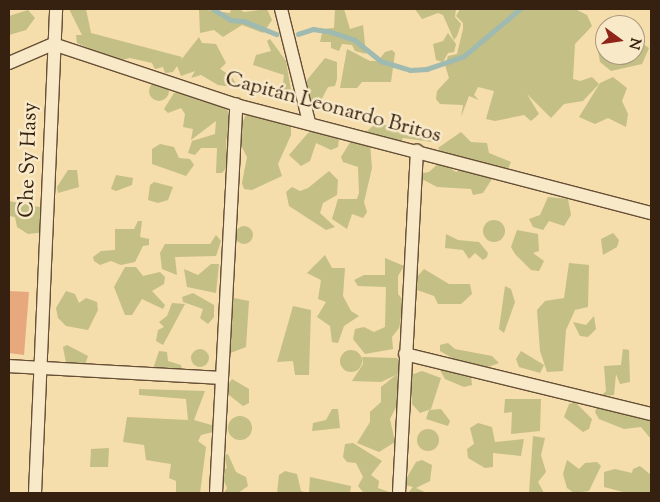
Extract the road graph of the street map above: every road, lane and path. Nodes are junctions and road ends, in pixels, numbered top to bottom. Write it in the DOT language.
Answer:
graph roads {
  1 [pos="56,9"];
  2 [pos="281,9"];
  3 [pos="53,44"];
  4 [pos="9,63"];
  5 [pos="236,105"];
  6 [pos="309,122"];
  7 [pos="417,150"];
  8 [pos="651,212"];
  9 [pos="405,354"];
  10 [pos="40,365"];
  11 [pos="9,366"];
  12 [pos="221,378"];
  13 [pos="651,414"];
  14 [pos="35,493"];
  15 [pos="216,493"];
  16 [pos="398,493"];
  1 -- 3 [label="street, Che Sy Hasy"];
  2 -- 6 [label="street"];
  3 -- 4 [label="street"];
  3 -- 5 [label="street, Capitán Leonardo Britos"];
  3 -- 10 [label="street, Che Sy Hasy"];
  5 -- 6 [label="street, Capitán Leonardo Britos"];
  5 -- 12 [label="street"];
  6 -- 7 [label="street, Capitán Leonardo Britos"];
  7 -- 8 [label="street, Capitán Leonardo Britos"];
  7 -- 9 [label="street"];
  9 -- 13 [label="street"];
  9 -- 16 [label="street"];
  10 -- 11 [label="street"];
  10 -- 12 [label="street"];
  10 -- 14 [label="street, Che Sy Hasy"];
  12 -- 15 [label="street"];
}
